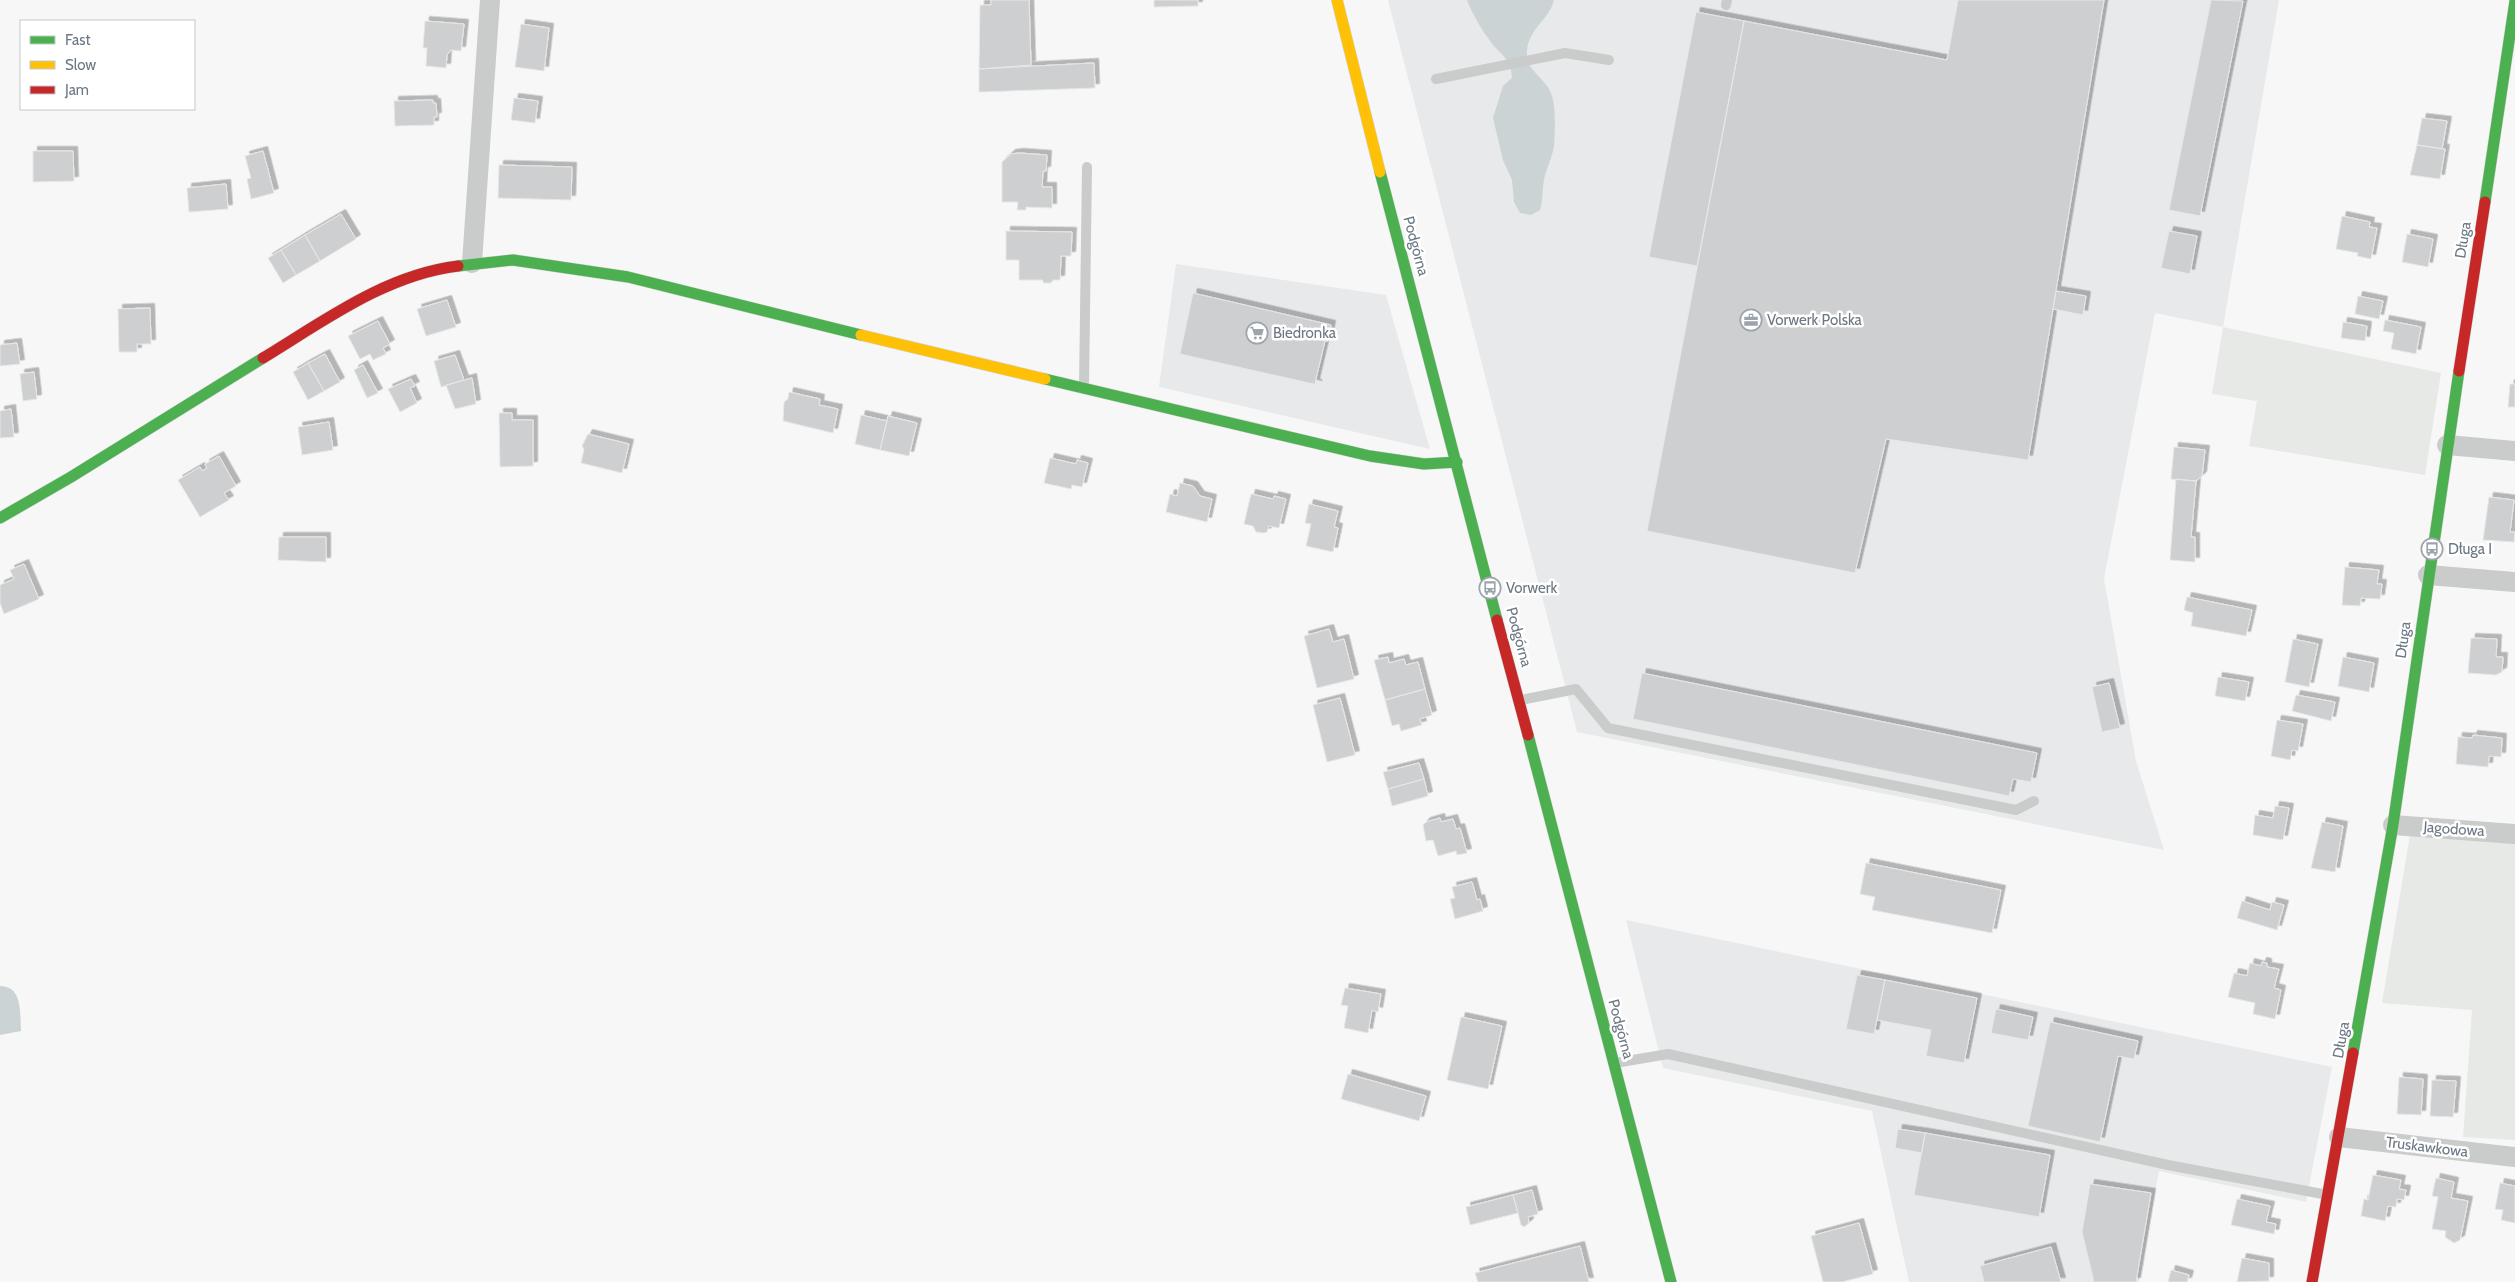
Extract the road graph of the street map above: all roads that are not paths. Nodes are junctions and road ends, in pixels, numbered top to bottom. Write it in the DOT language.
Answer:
graph roads {
  1 [pos="490,0"];
  2 [pos="1337,0"];
  3 [pos="2515,1"];
  4 [pos="1609,60"];
  5 [pos="1436,79"];
  6 [pos="1088,166"];
  7 [pos="472,263"];
  8 [pos="1084,388"];
  9 [pos="2447,445"];
  10 [pos="2515,451"];
  11 [pos="1457,462"];
  12 [pos="0,518"];
  13 [pos="2428,575"];
  14 [pos="2515,582"];
  15 [pos="1520,701"];
  16 [pos="2034,801"];
  17 [pos="2393,825"];
  18 [pos="2515,834"];
  19 [pos="1614,1063"];
  20 [pos="2339,1137"];
  21 [pos="2515,1157"];
  22 [pos="2329,1195"];
  23 [pos="1671,1282"];
  24 [pos="2312,1282"];
  1 -- 7 [label="street"];
  2 -- 11 [label="street, Podgórna"];
  3 -- 9 [label="street, Długa"];
  4 -- 5 [label="lane"];
  6 -- 8 [label="lane"];
  7 -- 8 [label="street"];
  7 -- 12 [label="street"];
  8 -- 11 [label="street"];
  9 -- 10 [label="street"];
  9 -- 13 [label="street, Długa"];
  11 -- 15 [label="street, Podgórna"];
  13 -- 14 [label="street"];
  13 -- 17 [label="street, Długa"];
  15 -- 16 [label="lane"];
  15 -- 19 [label="street, Podgórna"];
  17 -- 18 [label="street, Jagodowa"];
  17 -- 20 [label="street, Długa"];
  19 -- 22 [label="lane"];
  19 -- 23 [label="street, Podgórna"];
  20 -- 21 [label="street, Truskawkowa"];
  20 -- 22 [label="street, Długa"];
  22 -- 24 [label="street, Długa"];
}
